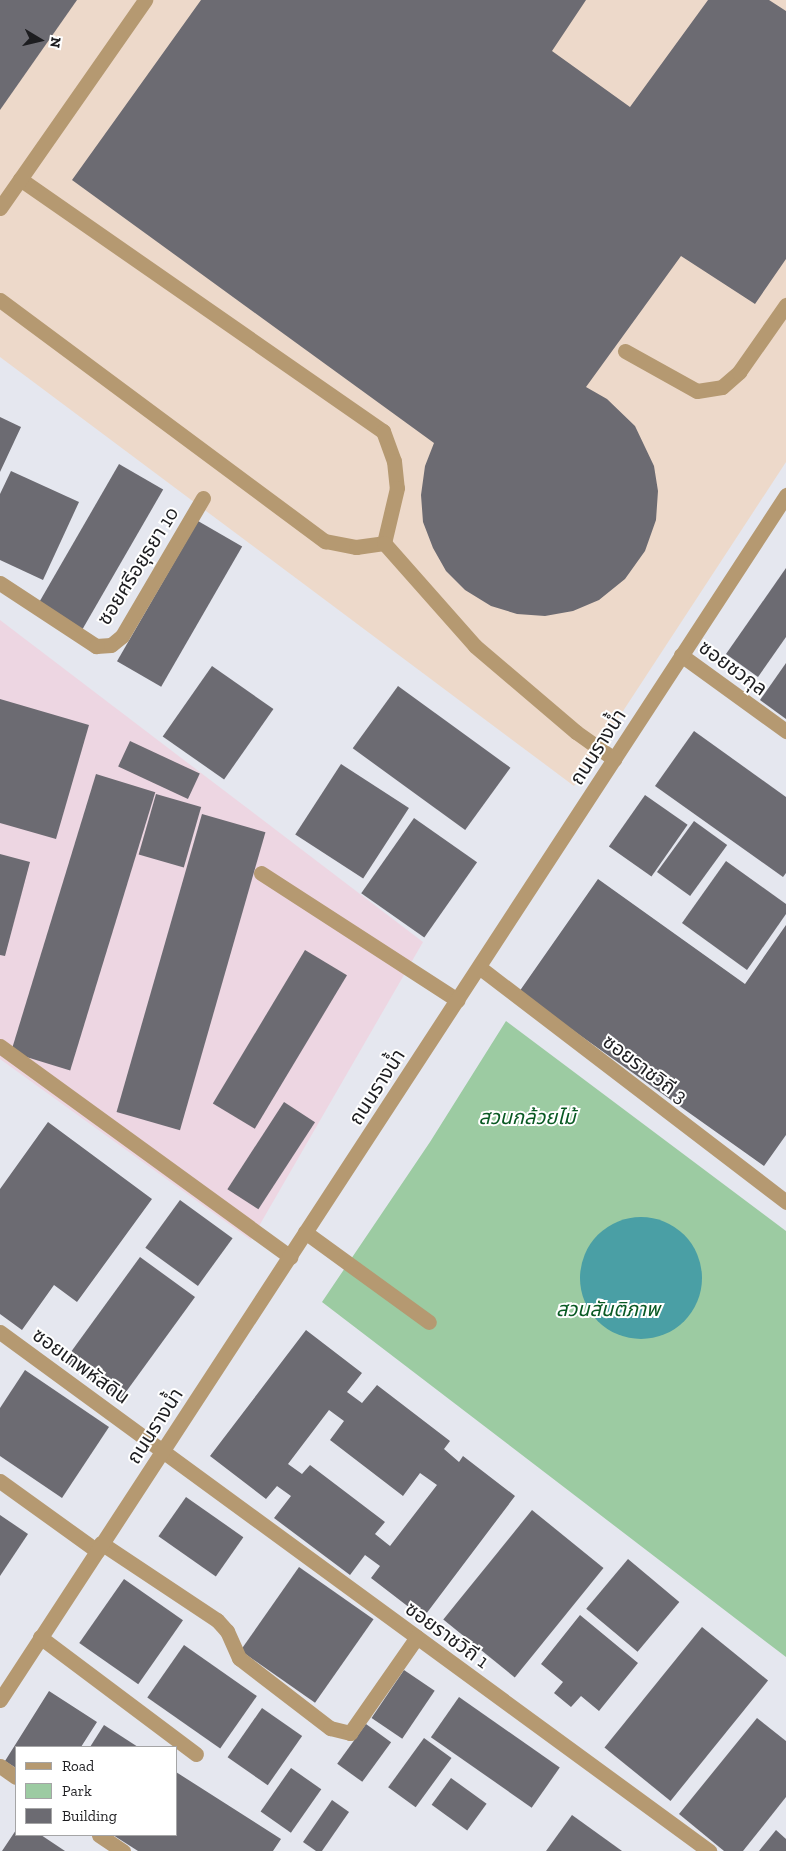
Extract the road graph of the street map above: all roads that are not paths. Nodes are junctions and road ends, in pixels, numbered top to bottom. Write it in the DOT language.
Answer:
graph roads {
  1 [pos="145,0"];
  2 [pos="20,179"];
  3 [pos="0,208"];
  4 [pos="0,300"];
  5 [pos="786,305"];
  6 [pos="625,351"];
  7 [pos="786,495"];
  8 [pos="203,498"];
  9 [pos="384,543"];
  10 [pos="0,583"];
  11 [pos="681,655"];
  12 [pos="786,731"];
  13 [pos="614,759"];
  14 [pos="260,873"];
  15 [pos="479,967"];
  16 [pos="457,1000"];
  17 [pos="0,1046"];
  18 [pos="786,1202"];
  19 [pos="306,1232"];
  20 [pos="290,1256"];
  21 [pos="429,1322"];
  22 [pos="8,1332"];
  23 [pos="162,1451"];
  24 [pos="0,1481"];
  25 [pos="99,1547"];
  26 [pos="40,1637"];
  27 [pos="416,1637"];
  28 [pos="0,1700"];
  29 [pos="196,1754"];
  30 [pos="0,1766"];
  31 [pos="15,1776"];
  32 [pos="100,1836"];
  33 [pos="123,1851"];
  34 [pos="709,1851"];
  1 -- 2 [label="street"];
  2 -- 3 [label="street"];
  2 -- 9 [label="street"];
  4 -- 9 [label="street"];
  5 -- 6 [label="street"];
  7 -- 11 [label="street, ถนนรางน้ำ"];
  8 -- 10 [label="street, ซอยศรีอยุธยา 10"];
  9 -- 13 [label="street"];
  11 -- 12 [label="street, ซอยชวกุล"];
  11 -- 13 [label="street, ถนนรางน้ำ"];
  13 -- 15 [label="street, ถนนรางน้ำ"];
  14 -- 16 [label="street"];
  15 -- 16 [label="street, ถนนรางน้ำ"];
  15 -- 18 [label="street, ซอยราชวิถี 3"];
  16 -- 19 [label="street, ถนนรางน้ำ"];
  17 -- 20 [label="street"];
  19 -- 20 [label="street, ถนนรางน้ำ"];
  19 -- 21 [label="street"];
  20 -- 23 [label="street, ถนนรางน้ำ"];
  22 -- 23 [label="street, ซอยเทพหัสดิน"];
  23 -- 25 [label="street, ถนนรางน้ำ"];
  23 -- 27 [label="street, ซอยราชวิถี 1"];
  24 -- 25 [label="street"];
  25 -- 26 [label="street, ถนนรางน้ำ"];
  25 -- 27 [label="street"];
  26 -- 28 [label="street, ถนนรางน้ำ"];
  26 -- 29 [label="street"];
  27 -- 34 [label="street, ซอยราชวิถี 1"];
  30 -- 31 [label="street"];
  32 -- 33 [label="street"];
}
